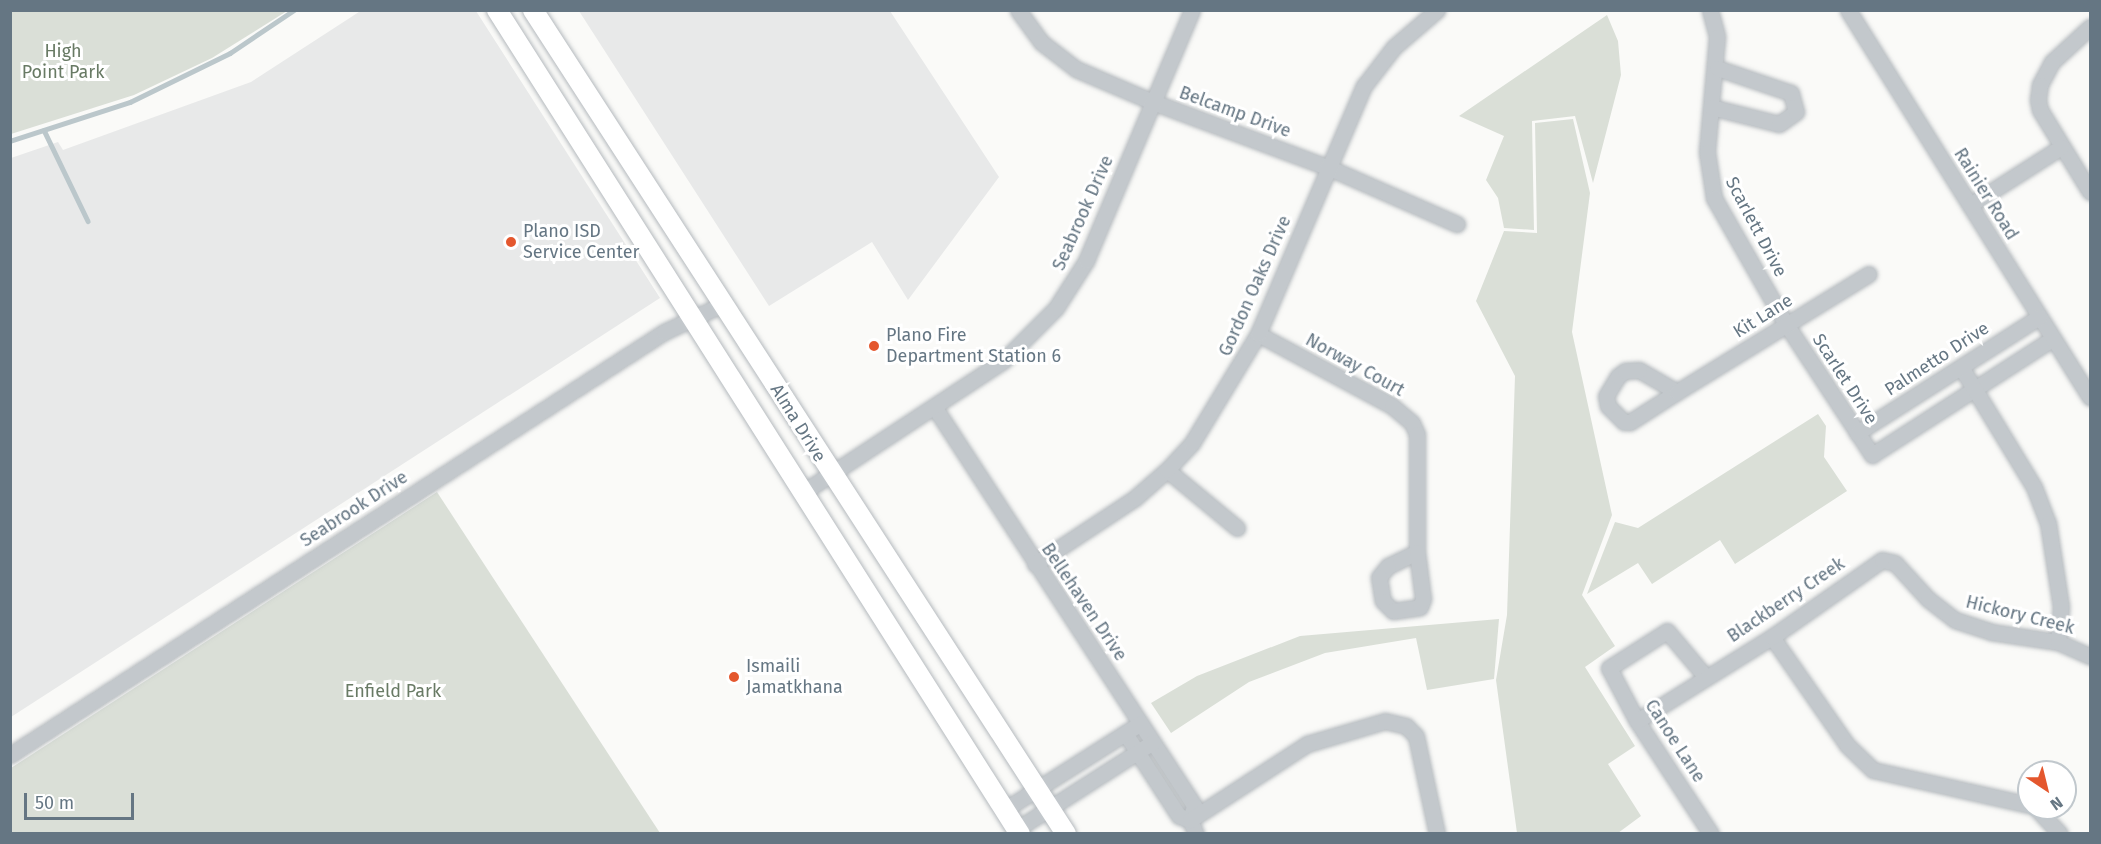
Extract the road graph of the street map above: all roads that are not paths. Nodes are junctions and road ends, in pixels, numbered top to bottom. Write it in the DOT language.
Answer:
graph roads {
  1 [pos="497,10"];
  2 [pos="531,10"];
  3 [pos="1018,10"];
  4 [pos="1192,10"];
  5 [pos="1437,10"];
  6 [pos="1710,10"];
  7 [pos="1848,10"];
  8 [pos="2091,27"];
  9 [pos="508,28"];
  10 [pos="1717,68"];
  11 [pos="1153,102"];
  12 [pos="1711,107"];
  13 [pos="2061,147"];
  14 [pos="1327,167"];
  15 [pos="2091,192"];
  16 [pos="1970,205"];
  17 [pos="1457,224"];
  18 [pos="1869,274"];
  19 [pos="723,304"];
  20 [pos="694,317"];
  21 [pos="2038,317"];
  22 [pos="1786,324"];
  23 [pos="1258,334"];
  24 [pos="2052,339"];
  25 [pos="1961,367"];
  26 [pos="1974,388"];
  27 [pos="1677,392"];
  28 [pos="2091,398"];
  29 [pos="935,408"];
  30 [pos="1857,434"];
  31 [pos="1167,471"];
  32 [pos="831,474"];
  33 [pos="805,491"];
  34 [pos="1237,528"];
  35 [pos="1417,552"];
  36 [pos="1890,560"];
  37 [pos="1035,564"];
  38 [pos="1772,638"];
  39 [pos="2058,642"];
  40 [pos="2091,656"];
  41 [pos="1705,676"];
  42 [pos="1637,721"];
  43 [pos="1141,723"];
  44 [pos="1125,733"];
  45 [pos="1153,742"];
  46 [pos="1137,752"];
  47 [pos="10,755"];
  48 [pos="1037,789"];
  49 [pos="2017,802"];
  50 [pos="1050,808"];
  51 [pos="1004,810"];
  52 [pos="2047,820"];
  53 [pos="1193,827"];
  54 [pos="1018,831"];
  55 [pos="1066,834"];
  56 [pos="1437,834"];
  57 [pos="1711,834"];
  58 [pos="2060,834"];
  1 -- 9 [label="main road, Alma Drive"];
  2 -- 9 [label="main road"];
  2 -- 19 [label="main road, Alma Drive"];
  3 -- 11 [label="street, Belcamp Drive"];
  4 -- 11 [label="street, Seabrook Drive"];
  5 -- 14 [label="street, Gordon Oaks Drive"];
  6 -- 10 [label="street, Scarlett Drive"];
  7 -- 16 [label="street, Rainier Road"];
  8 -- 13 [label="street"];
  9 -- 20 [label="main road, Alma Drive"];
  10 -- 12 [label="street, Scarlett Drive"];
  10 -- 12 [label="street"];
  11 -- 14 [label="street, Belcamp Drive"];
  11 -- 29 [label="street, Seabrook Drive"];
  12 -- 22 [label="street, Scarlett Drive"];
  13 -- 15 [label="street"];
  13 -- 16 [label="street"];
  14 -- 17 [label="street, Belcamp Drive"];
  14 -- 23 [label="street, Gordon Oaks Drive"];
  16 -- 21 [label="street, Rainier Road"];
  18 -- 22 [label="street, Kit Lane"];
  19 -- 20 [label="street, Seabrook Drive"];
  19 -- 32 [label="main road, Alma Drive"];
  20 -- 33 [label="main road, Alma Drive"];
  20 -- 47 [label="street, Seabrook Drive"];
  21 -- 24 [label="street, Rainier Road"];
  21 -- 25 [label="street, Palmetto Drive"];
  22 -- 27 [label="street, Kit Lane"];
  22 -- 30 [label="street, Scarlet Drive"];
  23 -- 31 [label="street, Gordon Oaks Drive"];
  23 -- 35 [label="street, Norway Court"];
  24 -- 26 [label="street"];
  24 -- 28 [label="street, Rainier Road"];
  25 -- 26 [label="street"];
  25 -- 30 [label="street, Palmetto Drive"];
  26 -- 30 [label="street, Scarlet Drive"];
  26 -- 39 [label="street"];
  29 -- 32 [label="street, Seabrook Drive"];
  29 -- 37 [label="street, Bellehaven Drive"];
  31 -- 34 [label="street"];
  31 -- 37 [label="street, Gordon Oaks Drive"];
  32 -- 33 [label="street, Seabrook Drive"];
  32 -- 48 [label="main road, Alma Drive"];
  33 -- 51 [label="main road, Alma Drive"];
  36 -- 38 [label="street, Blackberry Creek"];
  36 -- 39 [label="street, Hickory Creek"];
  37 -- 43 [label="street, Bellehaven Drive"];
  38 -- 41 [label="street, Blackberry Creek"];
  38 -- 49 [label="street"];
  39 -- 40 [label="street, Hickory Creek"];
  41 -- 42 [label="street, Blackberry Creek"];
  41 -- 42 [label="street, Canoe Lane"];
  42 -- 57 [label="street, Canoe Lane"];
  43 -- 44 [label="street"];
  43 -- 45 [label="street, Bellehaven Drive"];
  44 -- 46 [label="street"];
  44 -- 48 [label="street"];
  45 -- 46 [label="street"];
  45 -- 53 [label="street, Bellehaven Drive"];
  46 -- 50 [label="street"];
  46 -- 53 [label="street"];
  48 -- 50 [label="main road, Alma Drive"];
  48 -- 51 [label="street"];
  50 -- 54 [label="street"];
  50 -- 55 [label="main road, Alma Drive"];
  51 -- 54 [label="main road, Alma Drive"];
  52 -- 58 [label="street"];
  53 -- 56 [label="street"];
}
